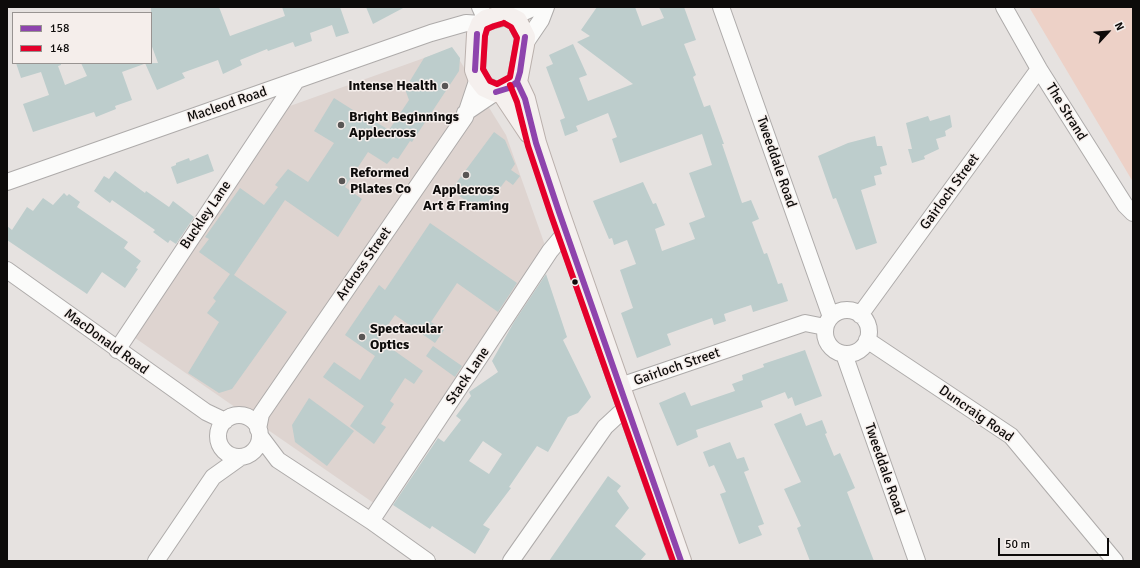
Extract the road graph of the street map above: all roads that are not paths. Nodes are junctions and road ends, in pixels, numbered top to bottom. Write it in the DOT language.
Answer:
graph roads {
  1 [pos="535,7"];
  2 [pos="546,7"];
  3 [pos="721,7"];
  4 [pos="1004,7"];
  5 [pos="494,15"];
  6 [pos="448,30"];
  7 [pos="477,44"];
  8 [pos="524,45"];
  9 [pos="1039,69"];
  10 [pos="478,78"];
  11 [pos="296,81"];
  12 [pos="505,88"];
  13 [pos="465,113"];
  14 [pos="7,182"];
  15 [pos="1133,213"];
  16 [pos="566,232"];
  17 [pos="7,270"];
  18 [pos="860,315"];
  19 [pos="828,322"];
  20 [pos="867,340"];
  21 [pos="117,350"];
  22 [pos="844,354"];
  23 [pos="620,386"];
  24 [pos="629,410"];
  25 [pos="256,424"];
  26 [pos="221,431"];
  27 [pos="245,456"];
  28 [pos="278,460"];
  29 [pos="213,476"];
  30 [pos="371,521"];
  31 [pos="156,561"];
  32 [pos="427,561"];
  33 [pos="511,561"];
  34 [pos="681,561"];
  35 [pos="917,561"];
  36 [pos="1115,561"];
  1 -- 5 [label="street"];
  2 -- 8 [label="street"];
  3 -- 19 [label="street, Tweeddale Road"];
  4 -- 9 [label="street, The Strand"];
  5 -- 6 [label="street, Macleod Road"];
  5 -- 7 [label="main road"];
  5 -- 8 [label="main road"];
  6 -- 7 [label="street"];
  6 -- 11 [label="street, Macleod Road"];
  7 -- 10 [label="main road"];
  8 -- 12 [label="main road"];
  9 -- 15 [label="street, The Strand"];
  9 -- 18 [label="street, Gairloch Street"];
  10 -- 12 [label="main road"];
  10 -- 13 [label="street, Ardross Street"];
  11 -- 14 [label="street, Macleod Road"];
  11 -- 21 [label="street, Buckley Lane"];
  12 -- 13 [label="street, Ardross Street"];
  12 -- 16 [label="main road"];
  13 -- 25 [label="street, Ardross Street"];
  16 -- 23 [label="main road"];
  16 -- 30 [label="street, Stack Lane"];
  17 -- 21 [label="street, MacDonald Road"];
  18 -- 19 [label="street"];
  18 -- 20 [label="street"];
  19 -- 22 [label="street"];
  19 -- 23 [label="street, Gairloch Street"];
  20 -- 22 [label="street"];
  20 -- 36 [label="street, Duncraig Road"];
  21 -- 26 [label="street, MacDonald Road"];
  22 -- 35 [label="street, Tweeddale Road"];
  23 -- 24 [label="main road"];
  24 -- 33 [label="street"];
  24 -- 34 [label="main road"];
  25 -- 26 [label="street"];
  25 -- 27 [label="street"];
  25 -- 28 [label="street"];
  26 -- 27 [label="street"];
  26 -- 29 [label="street"];
  27 -- 28 [label="street"];
  27 -- 29 [label="street"];
  28 -- 30 [label="street"];
  29 -- 31 [label="street"];
  30 -- 32 [label="street"];
}
